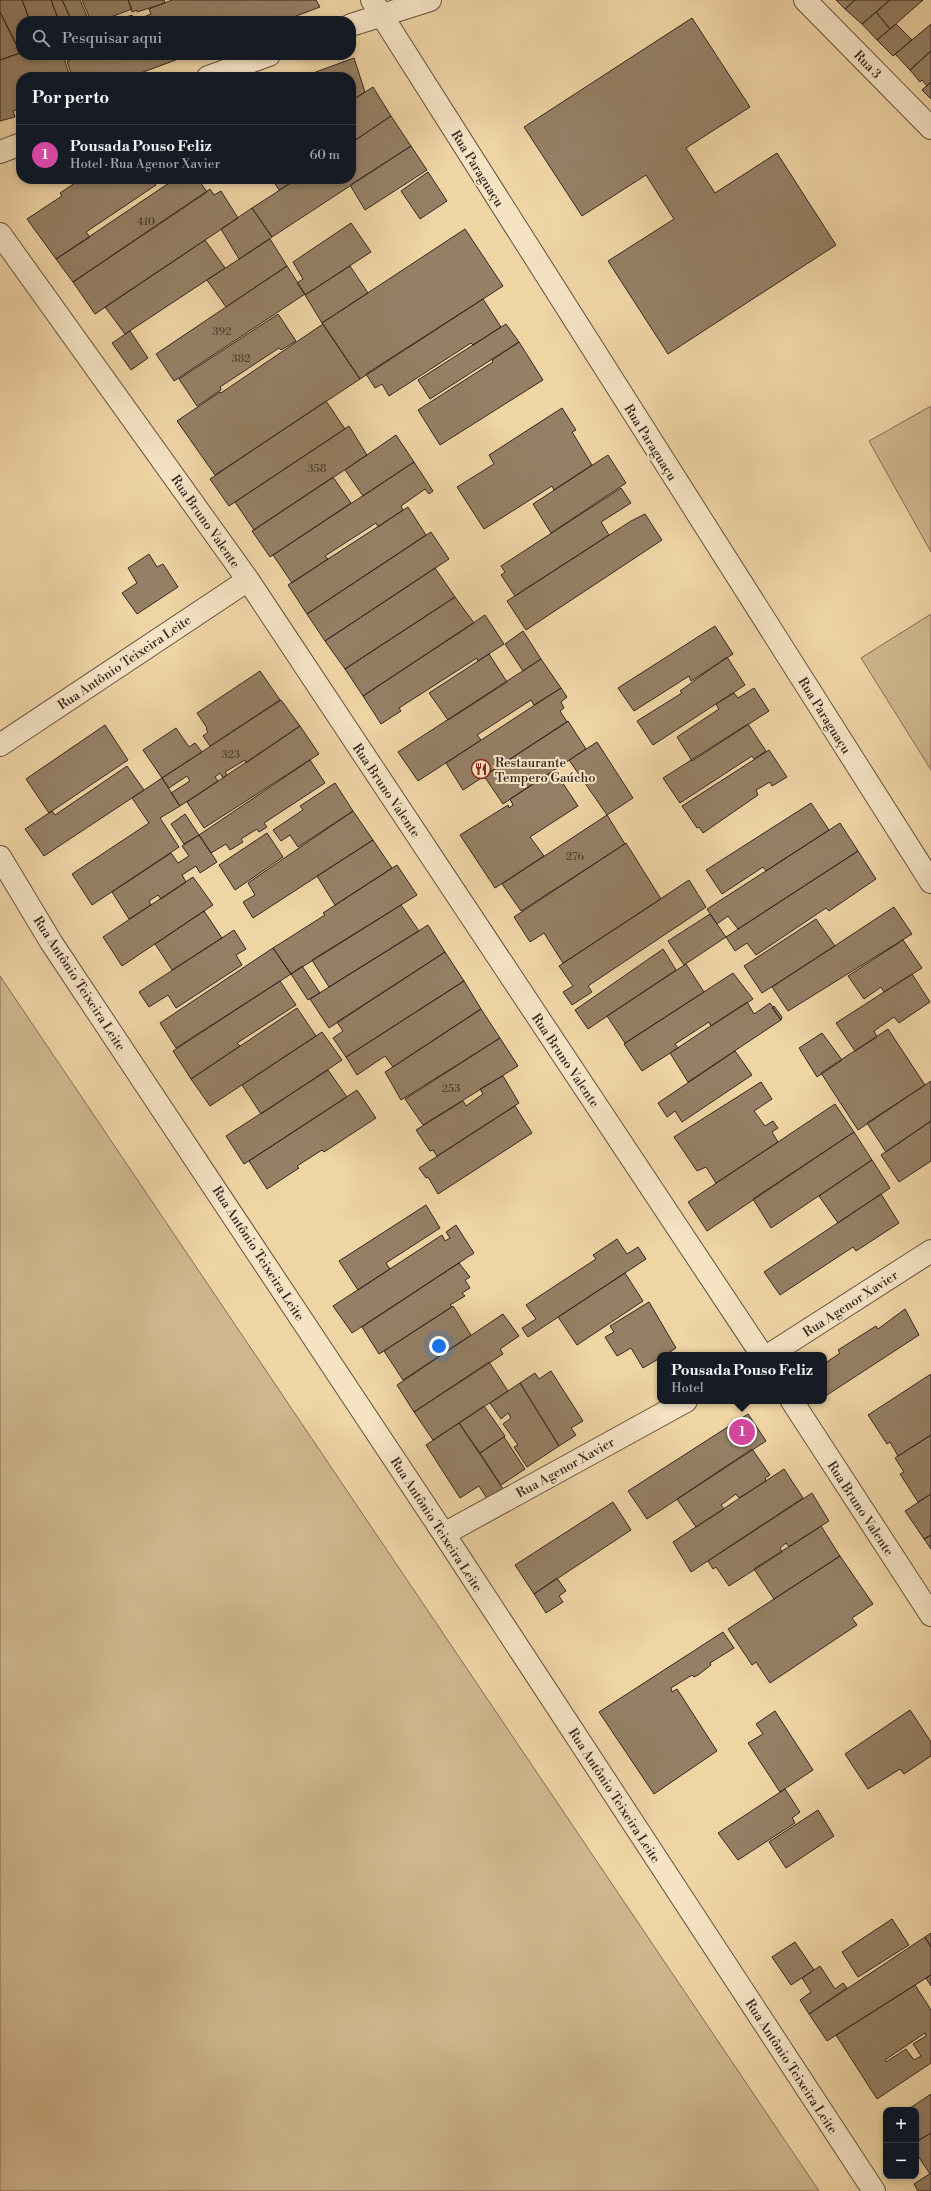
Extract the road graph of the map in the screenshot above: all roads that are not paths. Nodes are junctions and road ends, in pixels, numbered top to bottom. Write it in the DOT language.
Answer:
graph roads {
  1 [pos="430,0"];
  2 [pos="805,0"];
  3 [pos="376,7"];
  4 [pos="356,21"];
  5 [pos="255,60"];
  6 [pos="222,72"];
  7 [pos="931,128"];
  8 [pos="16,146"];
  9 [pos="0,152"];
  10 [pos="0,234"];
  11 [pos="248,580"];
  12 [pos="0,745"];
  13 [pos="0,857"];
  14 [pos="931,882"];
  15 [pos="931,1251"];
  16 [pos="760,1352"];
  17 [pos="774,1352"];
  18 [pos="681,1404"];
  19 [pos="794,1404"];
  20 [pos="444,1534"];
  21 [pos="931,1615"];
  22 [pos="874,2191"];
  1 -- 3 [label="street"];
  2 -- 7 [label="street, Rua 3"];
  3 -- 4 [label="street"];
  3 -- 14 [label="street, Rua Paraguaçu"];
  5 -- 6 [label="street"];
  8 -- 9 [label="street"];
  10 -- 11 [label="street, Rua Bruno Valente"];
  11 -- 12 [label="street, Rua Antônio Teixeira Leite"];
  11 -- 16 [label="street, Rua Bruno Valente"];
  13 -- 20 [label="street, Rua Antônio Teixeira Leite"];
  15 -- 17 [label="street, Rua Agenor Xavier"];
  18 -- 20 [label="street, Rua Agenor Xavier"];
  19 -- 21 [label="street, Rua Bruno Valente"];
  20 -- 22 [label="street, Rua Antônio Teixeira Leite"];
}
